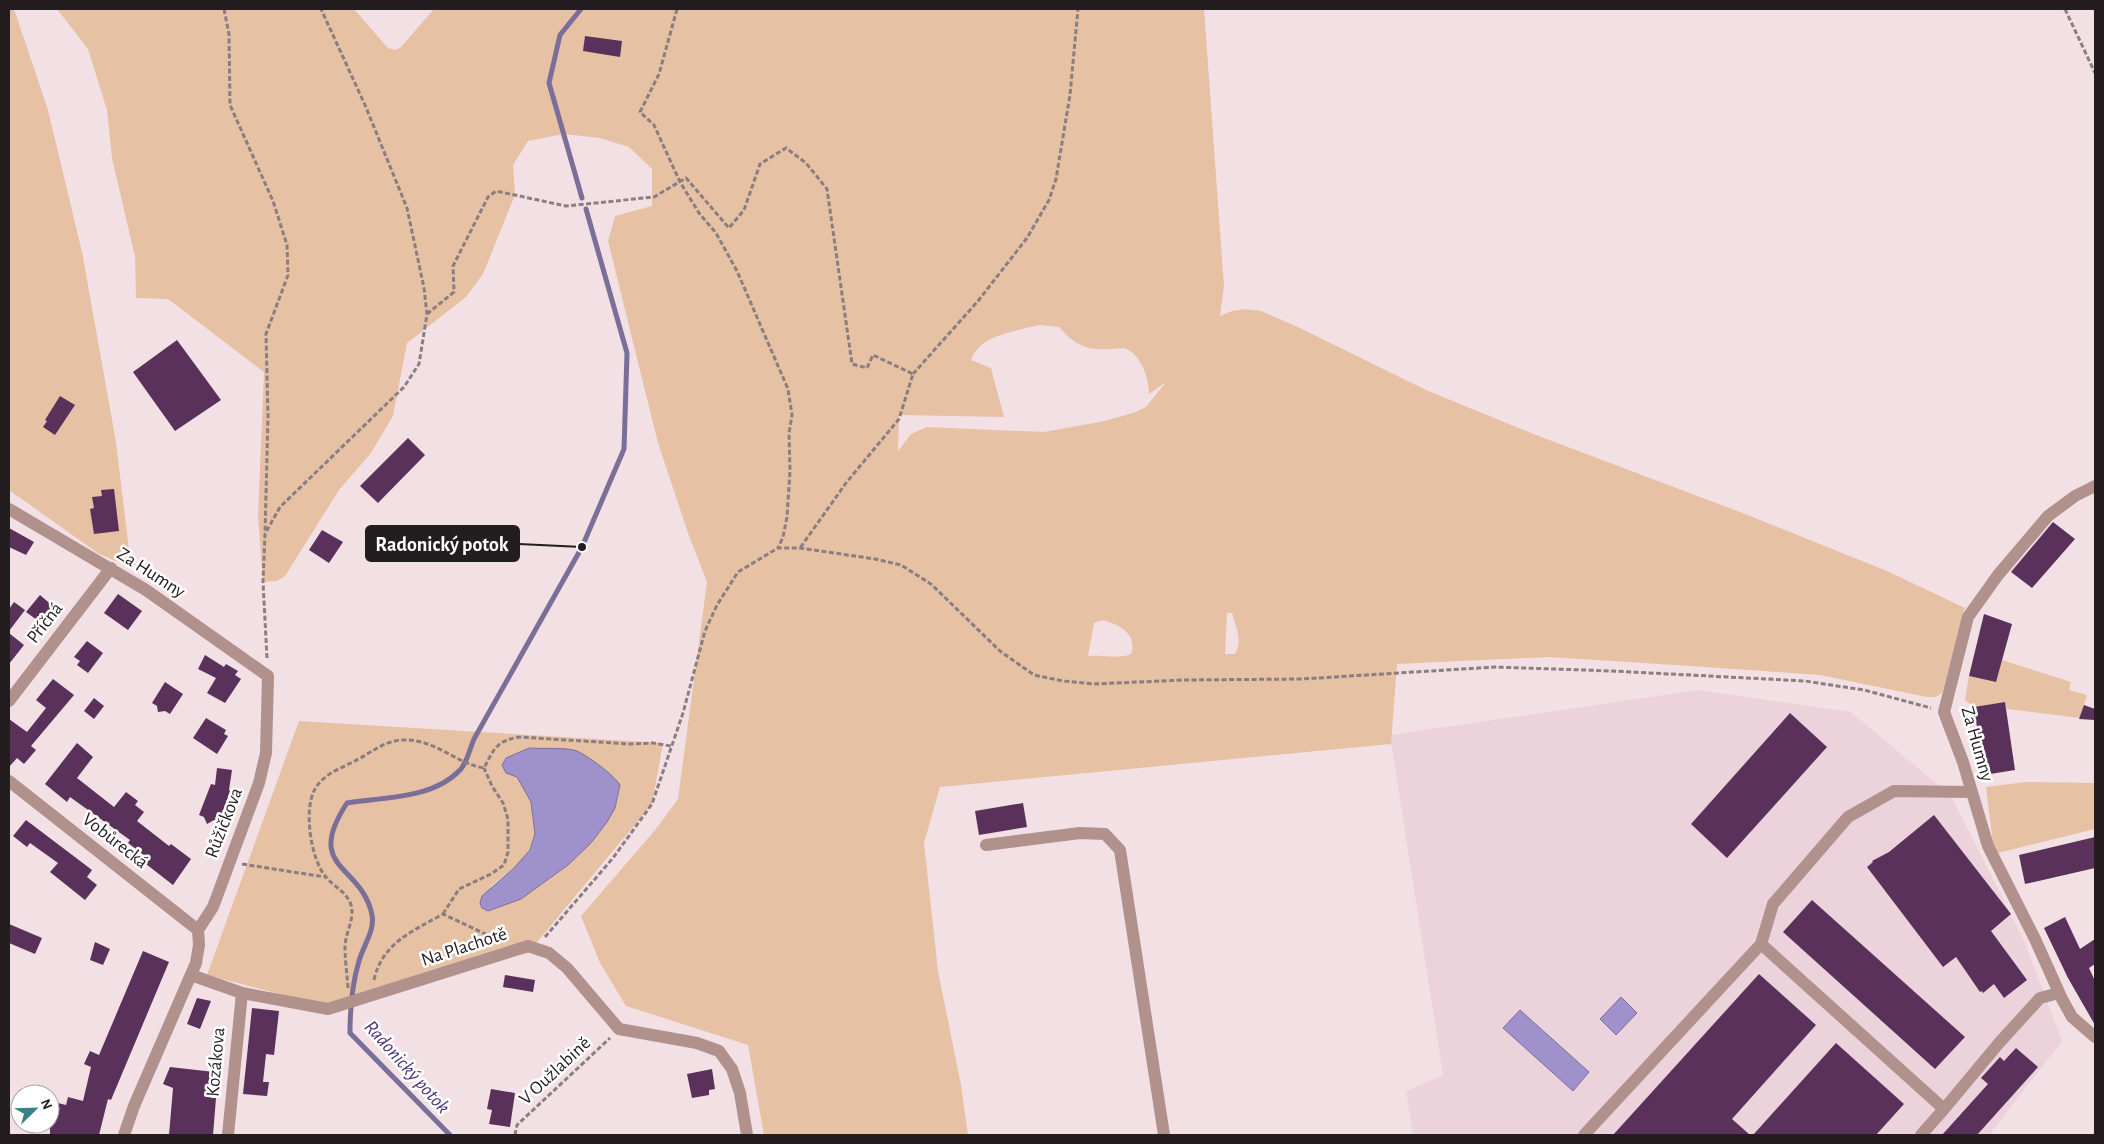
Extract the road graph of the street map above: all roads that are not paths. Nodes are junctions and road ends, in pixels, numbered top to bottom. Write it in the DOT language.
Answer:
graph roads {
  1 [pos="2095,486"];
  2 [pos="9,508"];
  3 [pos="111,568"];
  4 [pos="268,676"];
  5 [pos="9,701"];
  6 [pos="9,781"];
  7 [pos="1972,792"];
  8 [pos="986,846"];
  9 [pos="198,930"];
  10 [pos="1761,944"];
  11 [pos="191,975"];
  12 [pos="242,993"];
  13 [pos="2059,993"];
  14 [pos="2095,1037"];
  15 [pos="1944,1109"];
  16 [pos="124,1135"];
  17 [pos="228,1135"];
  18 [pos="747,1135"];
  19 [pos="1164,1135"];
  20 [pos="1584,1135"];
  21 [pos="1921,1135"];
  1 -- 7 [label="street, Za Humny"];
  2 -- 3 [label="street, Za Humny"];
  3 -- 4 [label="street, Za Humny"];
  3 -- 5 [label="street, Příčná"];
  4 -- 9 [label="street, Růžičkova"];
  6 -- 9 [label="street, Vobůrecká"];
  7 -- 10 [label="street"];
  7 -- 13 [label="street, Za Humny"];
  8 -- 19 [label="street"];
  9 -- 11 [label="street"];
  10 -- 15 [label="street"];
  10 -- 20 [label="street"];
  11 -- 12 [label="street, Na Plachotě"];
  11 -- 16 [label="street"];
  12 -- 17 [label="street, Kozákova"];
  12 -- 18 [label="street, Na Plachotě"];
  13 -- 14 [label="street, Za Humny"];
  13 -- 15 [label="street"];
  15 -- 21 [label="street"];
}
